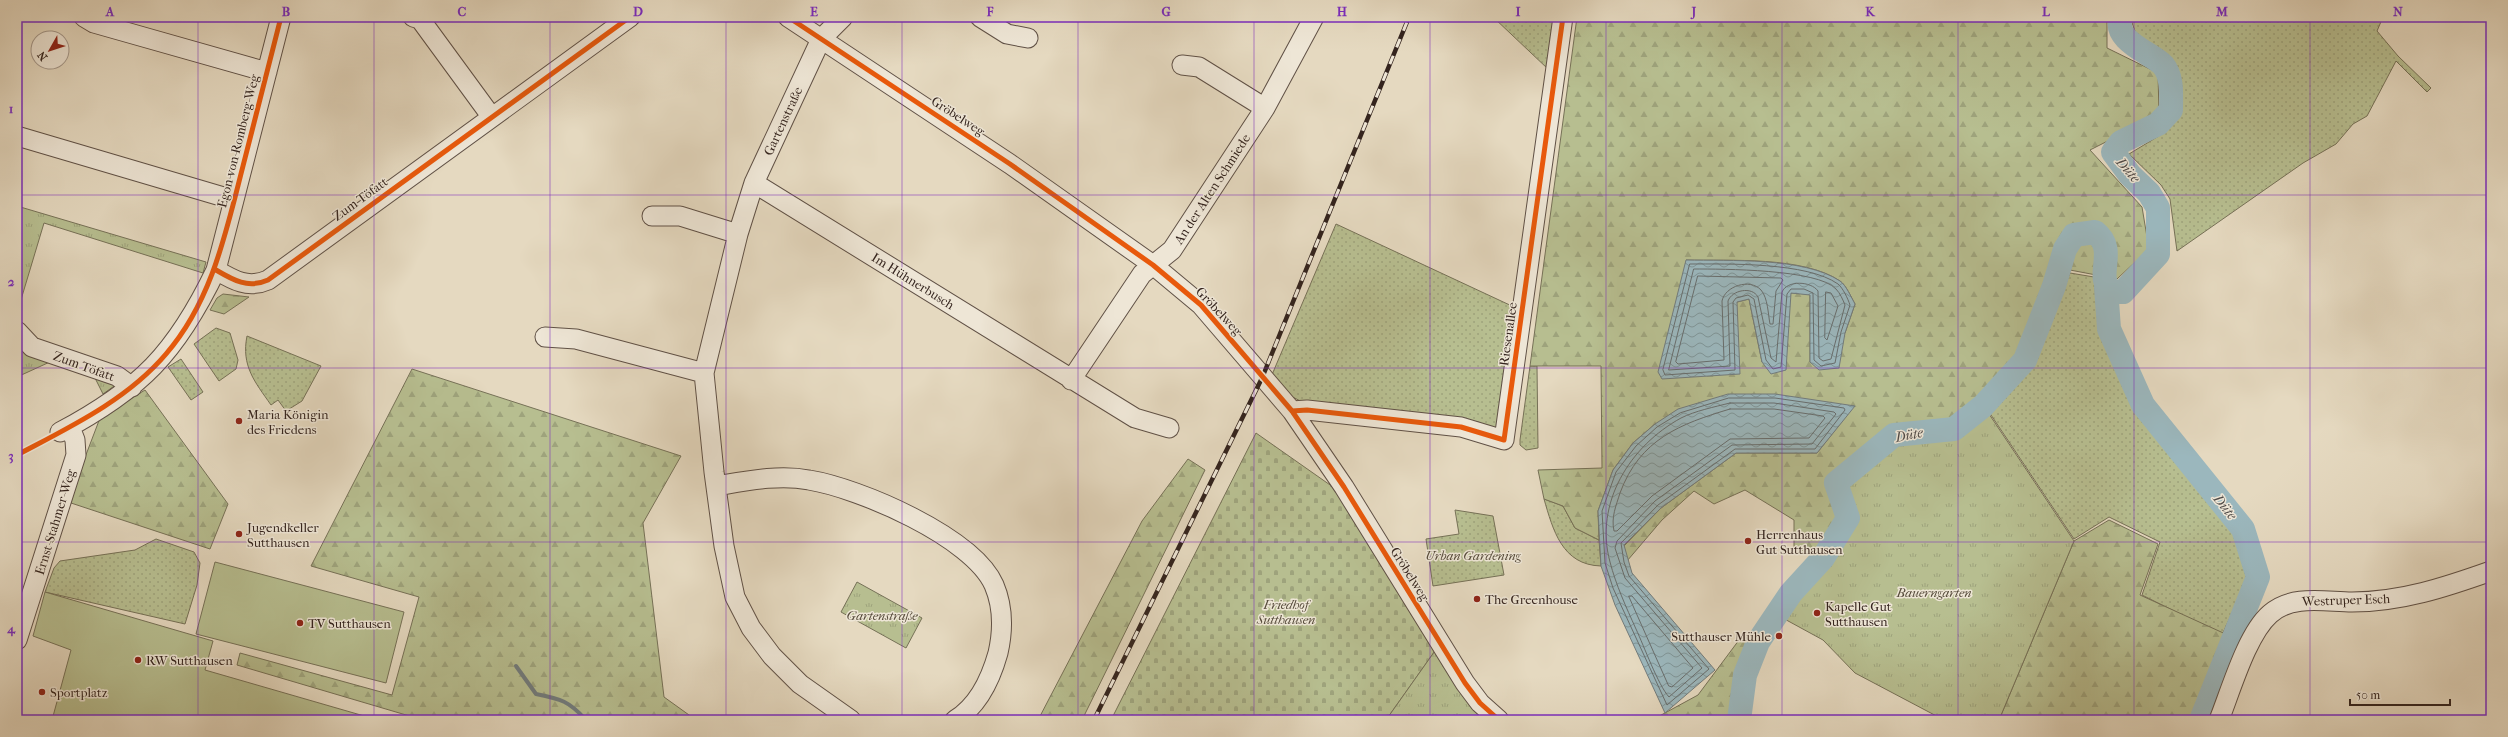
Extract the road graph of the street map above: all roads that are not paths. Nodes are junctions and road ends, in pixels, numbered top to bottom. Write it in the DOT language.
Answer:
graph roads {
  1 [pos="84,17"];
  2 [pos="282,17"];
  3 [pos="413,17"];
  4 [pos="630,17"];
  5 [pos="788,17"];
  6 [pos="843,17"];
  7 [pos="980,17"];
  8 [pos="1314,17"];
  9 [pos="1563,17"];
  10 [pos="1028,38"];
  11 [pos="821,39"];
  12 [pos="1182,65"];
  13 [pos="267,72"];
  14 [pos="1265,108"];
  15 [pos="491,116"];
  16 [pos="17,136"];
  17 [pos="754,182"];
  18 [pos="234,200"];
  19 [pos="652,216"];
  20 [pos="738,234"];
  21 [pos="1154,265"];
  22 [pos="216,270"];
  23 [pos="17,331"];
  24 [pos="545,337"];
  25 [pos="704,373"];
  26 [pos="1072,380"];
  27 [pos="132,387"];
  28 [pos="1292,411"];
  29 [pos="1169,428"];
  30 [pos="716,486"];
  31 [pos="2491,571"];
  32 [pos="17,640"];
  33 [pos="850,720"];
  34 [pos="955,720"];
  35 [pos="1499,720"];
  36 [pos="2219,720"];
  1 -- 13 [label="street, Egon-von-Romberg-Weg"];
  2 -- 13 [label="street, Egon-von-Romberg-Weg"];
  3 -- 15 [label="street"];
  4 -- 15 [label="street, Zum Töfatt"];
  5 -- 11 [label="street, Gröbelweg"];
  6 -- 11 [label="street, Gartenstraße"];
  7 -- 10 [label="street"];
  8 -- 14 [label="street, An der Alten Schmiede"];
  9 -- 28 [label="street, Riesenallee"];
  11 -- 17 [label="street, Gartenstraße"];
  11 -- 21 [label="street, Gröbelweg"];
  12 -- 14 [label="street"];
  13 -- 18 [label="street, Egon-von-Romberg-Weg"];
  14 -- 21 [label="street, An der Alten Schmiede"];
  15 -- 22 [label="street, Zum Töfatt"];
  16 -- 18 [label="street, Egon-von-Romberg-Weg"];
  17 -- 20 [label="street, Gartenstraße"];
  17 -- 26 [label="street, Im Hühnerbusch"];
  18 -- 22 [label="street, Egon-von-Romberg-Weg"];
  19 -- 20 [label="street"];
  20 -- 25 [label="street, Gartenstraße"];
  21 -- 26 [label="street"];
  21 -- 28 [label="street, Gröbelweg"];
  22 -- 27 [label="street"];
  23 -- 27 [label="street, Zum Töfatt"];
  24 -- 25 [label="street"];
  25 -- 30 [label="street, Gartenstraße"];
  26 -- 29 [label="street, Im Hühnerbusch"];
  27 -- 32 [label="street, Ernst-Stahmer-Weg"];
  28 -- 35 [label="street, Gröbelweg"];
  30 -- 33 [label="street, Gartenstraße"];
  30 -- 34 [label="street"];
  31 -- 36 [label="street, Westruper Esch"];
}
